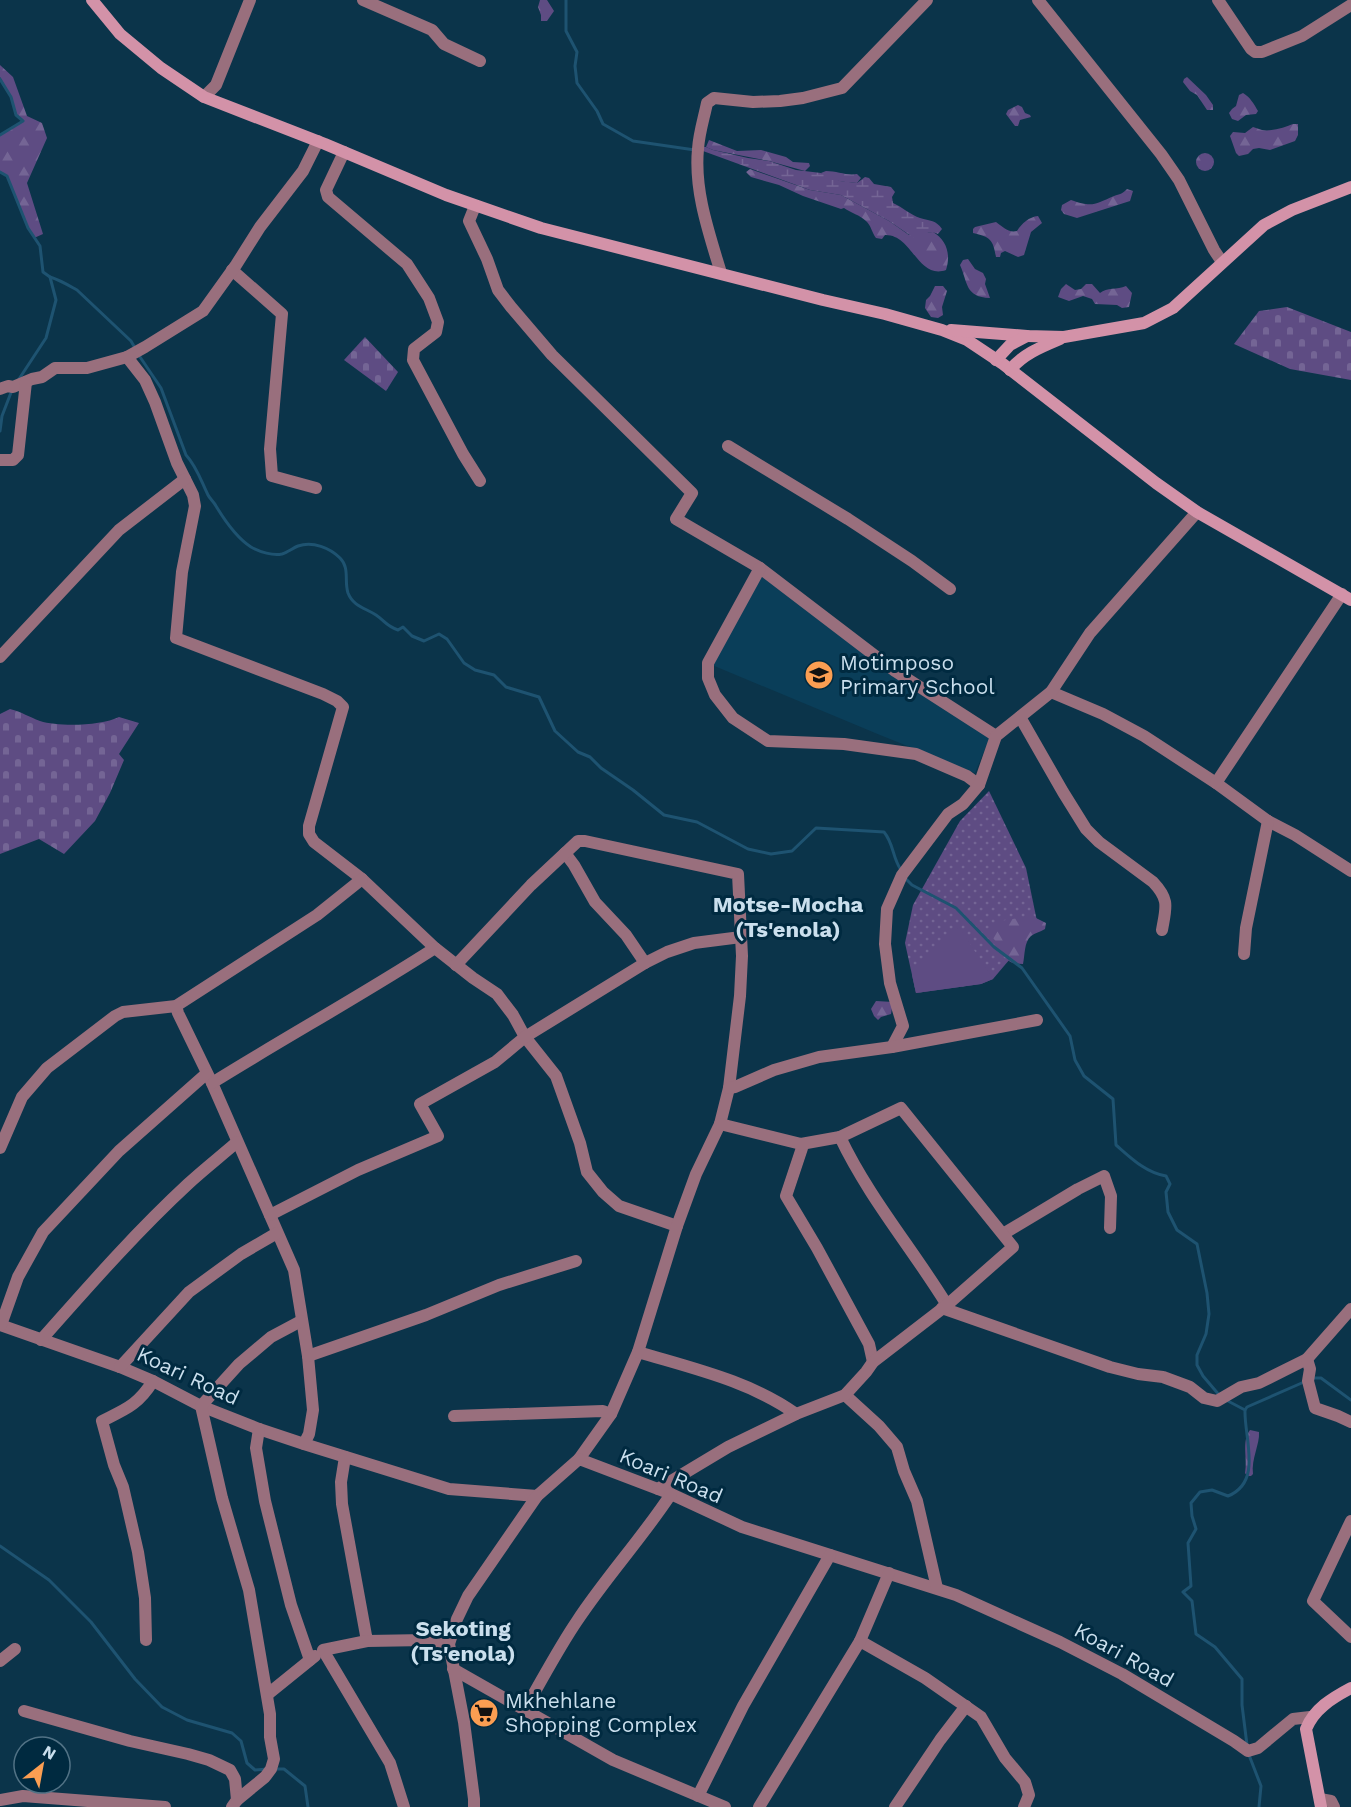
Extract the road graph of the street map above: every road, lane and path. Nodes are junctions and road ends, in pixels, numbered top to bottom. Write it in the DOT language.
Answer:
graph roads {
  1 [pos="92,0"];
  2 [pos="250,0"];
  3 [pos="363,0"];
  4 [pos="927,0"];
  5 [pos="1038,0"];
  6 [pos="1218,0"];
  7 [pos="1351,5"];
  8 [pos="480,61"];
  9 [pos="204,97"];
  10 [pos="318,141"];
  11 [pos="345,152"];
  12 [pos="1350,190"];
  13 [pos="475,206"];
  14 [pos="1222,262"];
  15 [pos="232,270"];
  16 [pos="721,273"];
  17 [pos="942,330"];
  18 [pos="1027,336"];
  19 [pos="1064,337"];
  20 [pos="130,355"];
  21 [pos="996,360"];
  22 [pos="1010,370"];
  23 [pos="26,382"];
  24 [pos="0,389"];
  25 [pos="728,446"];
  26 [pos="0,460"];
  27 [pos="185,479"];
  28 [pos="480,481"];
  29 [pos="316,488"];
  30 [pos="1197,512"];
  31 [pos="760,568"];
  32 [pos="950,590"];
  33 [pos="1346,597"];
  34 [pos="0,657"];
  35 [pos="1051,692"];
  36 [pos="1020,717"];
  37 [pos="996,736"];
  38 [pos="1216,783"];
  39 [pos="979,785"];
  40 [pos="1268,820"];
  41 [pos="566,853"];
  42 [pos="1351,871"];
  43 [pos="362,879"];
  44 [pos="1162,930"];
  45 [pos="741,937"];
  46 [pos="435,948"];
  47 [pos="1244,954"];
  48 [pos="645,963"];
  49 [pos="456,965"];
  50 [pos="176,1006"];
  51 [pos="1037,1020"];
  52 [pos="525,1037"];
  53 [pos="892,1047"];
  54 [pos="209,1078"];
  55 [pos="729,1088"];
  56 [pos="720,1124"];
  57 [pos="840,1137"];
  58 [pos="237,1142"];
  59 [pos="801,1144"];
  60 [pos="0,1148"];
  61 [pos="270,1215"];
  62 [pos="677,1226"];
  63 [pos="1110,1228"];
  64 [pos="277,1233"];
  65 [pos="1003,1234"];
  66 [pos="576,1261"];
  67 [pos="944,1306"];
  68 [pos="1351,1309"];
  69 [pos="301,1321"];
  70 [pos="1,1325"];
  71 [pos="41,1340"];
  72 [pos="638,1352"];
  73 [pos="308,1356"];
  74 [pos="1307,1359"];
  75 [pos="873,1362"];
  76 [pos="120,1367"];
  77 [pos="153,1381"];
  78 [pos="845,1395"];
  79 [pos="201,1407"];
  80 [pos="611,1414"];
  81 [pos="796,1414"];
  82 [pos="454,1416"];
  83 [pos="1351,1422"];
  84 [pos="259,1429"];
  85 [pos="304,1444"];
  86 [pos="345,1457"];
  87 [pos="579,1459"];
  88 [pos="658,1489"];
  89 [pos="671,1494"];
  90 [pos="537,1496"];
  91 [pos="1351,1521"];
  92 [pos="830,1555"];
  93 [pos="889,1573"];
  94 [pos="937,1588"];
  95 [pos="1351,1637"];
  96 [pos="146,1640"];
  97 [pos="367,1641"];
  98 [pos="860,1641"];
  99 [pos="449,1644"];
  100 [pos="15,1649"];
  101 [pos="323,1650"];
  102 [pos="310,1660"];
  103 [pos="0,1661"];
  104 [pos="453,1669"];
  105 [pos="1351,1688"];
  106 [pos="268,1694"];
  107 [pos="966,1706"];
  108 [pos="525,1709"];
  109 [pos="24,1711"];
  110 [pos="1310,1717"];
  111 [pos="699,1796"];
  112 [pos="0,1800"];
  113 [pos="38,1802"];
  114 [pos="1321,1803"];
  115 [pos="235,1804"];
  116 [pos="165,1807"];
  117 [pos="404,1807"];
  118 [pos="474,1807"];
  119 [pos="725,1807"];
  120 [pos="759,1807"];
  121 [pos="895,1807"];
  122 [pos="1024,1807"];
  123 [pos="1334,1807"];
  1 -- 9 [label="main road"];
  2 -- 9 [label="street"];
  3 -- 8 [label="street"];
  4 -- 16 [label="street"];
  5 -- 14 [label="street"];
  6 -- 7 [label="street"];
  9 -- 10 [label="main road"];
  10 -- 11 [label="main road"];
  10 -- 15 [label="street"];
  11 -- 13 [label="main road"];
  11 -- 28 [label="street"];
  12 -- 14 [label="main road"];
  13 -- 16 [label="main road"];
  13 -- 31 [label="street"];
  14 -- 19 [label="main road"];
  15 -- 20 [label="street"];
  15 -- 29 [label="street"];
  16 -- 17 [label="main road"];
  17 -- 18 [label="main road"];
  17 -- 21 [label="main road"];
  18 -- 19 [label="main road"];
  18 -- 21 [label="main road"];
  19 -- 22 [label="main road"];
  20 -- 23 [label="street"];
  20 -- 27 [label="street"];
  21 -- 22 [label="main road"];
  22 -- 30 [label="main road"];
  23 -- 24 [label="street"];
  23 -- 26 [label="street"];
  25 -- 32 [label="street"];
  27 -- 34 [label="street"];
  27 -- 43 [label="street"];
  30 -- 33 [label="main road"];
  30 -- 35 [label="street"];
  31 -- 37 [label="street"];
  31 -- 39 [label="street"];
  33 -- 38 [label="street"];
  35 -- 36 [label="street"];
  35 -- 38 [label="street"];
  36 -- 37 [label="street"];
  36 -- 44 [label="street"];
  37 -- 39 [label="street"];
  38 -- 40 [label="street"];
  39 -- 53 [label="street"];
  40 -- 42 [label="street"];
  40 -- 47 [label="street"];
  41 -- 45 [label="street"];
  41 -- 48 [label="street"];
  41 -- 49 [label="street"];
  43 -- 46 [label="street"];
  43 -- 50 [label="street"];
  45 -- 48 [label="street"];
  45 -- 55 [label="street"];
  46 -- 49 [label="street"];
  46 -- 54 [label="street"];
  48 -- 52 [label="street"];
  49 -- 52 [label="street"];
  50 -- 54 [label="street"];
  50 -- 60 [label="street"];
  51 -- 53 [label="street"];
  52 -- 61 [label="street"];
  52 -- 62 [label="street"];
  53 -- 55 [label="street"];
  54 -- 58 [label="street"];
  54 -- 70 [label="street"];
  55 -- 56 [label="street"];
  56 -- 59 [label="street"];
  56 -- 62 [label="street"];
  57 -- 59 [label="street"];
  57 -- 65 [label="street"];
  57 -- 67 [label="street"];
  58 -- 61 [label="street"];
  58 -- 71 [label="street"];
  59 -- 75 [label="street"];
  61 -- 64 [label="street"];
  62 -- 72 [label="street"];
  63 -- 65 [label="street"];
  64 -- 69 [label="street"];
  64 -- 76 [label="street"];
  65 -- 67 [label="street"];
  66 -- 73 [label="street"];
  67 -- 74 [label="street"];
  67 -- 75 [label="street"];
  68 -- 74 [label="street"];
  69 -- 73 [label="street"];
  69 -- 79 [label="street"];
  70 -- 71 [label="street, Koari Road"];
  71 -- 76 [label="street, Koari Road"];
  72 -- 80 [label="street"];
  72 -- 81 [label="street"];
  73 -- 85 [label="street"];
  74 -- 83 [label="street"];
  75 -- 78 [label="street"];
  76 -- 77 [label="street, Koari Road"];
  77 -- 79 [label="street, Koari Road"];
  77 -- 96 [label="street"];
  78 -- 81 [label="street"];
  78 -- 94 [label="street"];
  79 -- 84 [label="street, Koari Road"];
  79 -- 106 [label="street"];
  80 -- 82 [label="street"];
  80 -- 87 [label="street"];
  81 -- 88 [label="street"];
  84 -- 85 [label="street, Koari Road"];
  84 -- 102 [label="street"];
  85 -- 86 [label="street, Koari Road"];
  86 -- 90 [label="street, Koari Road"];
  86 -- 97 [label="street"];
  87 -- 88 [label="street, Koari Road"];
  87 -- 90 [label="street"];
  88 -- 89 [label="street, Koari Road"];
  89 -- 92 [label="street, Koari Road"];
  89 -- 108 [label="street"];
  90 -- 99 [label="street"];
  91 -- 95 [label="street"];
  92 -- 93 [label="street, Koari Road"];
  92 -- 111 [label="street"];
  93 -- 94 [label="street, Koari Road"];
  93 -- 98 [label="street"];
  94 -- 110 [label="street, Koari Road"];
  97 -- 99 [label="street"];
  97 -- 101 [label="street"];
  98 -- 107 [label="street"];
  98 -- 120 [label="street"];
  99 -- 104 [label="street"];
  100 -- 103 [label="street"];
  101 -- 102 [label="street"];
  101 -- 117 [label="street"];
  102 -- 106 [label="street"];
  104 -- 108 [label="street"];
  104 -- 118 [label="street"];
  105 -- 110 [label="main road"];
  106 -- 115 [label="street"];
  107 -- 121 [label="street"];
  107 -- 122 [label="street"];
  108 -- 111 [label="street"];
  109 -- 115 [label="street"];
  110 -- 114 [label="main road"];
  111 -- 119 [label="street"];
  112 -- 113 [label="street"];
  113 -- 116 [label="street"];
  114 -- 123 [label="street"];
}
